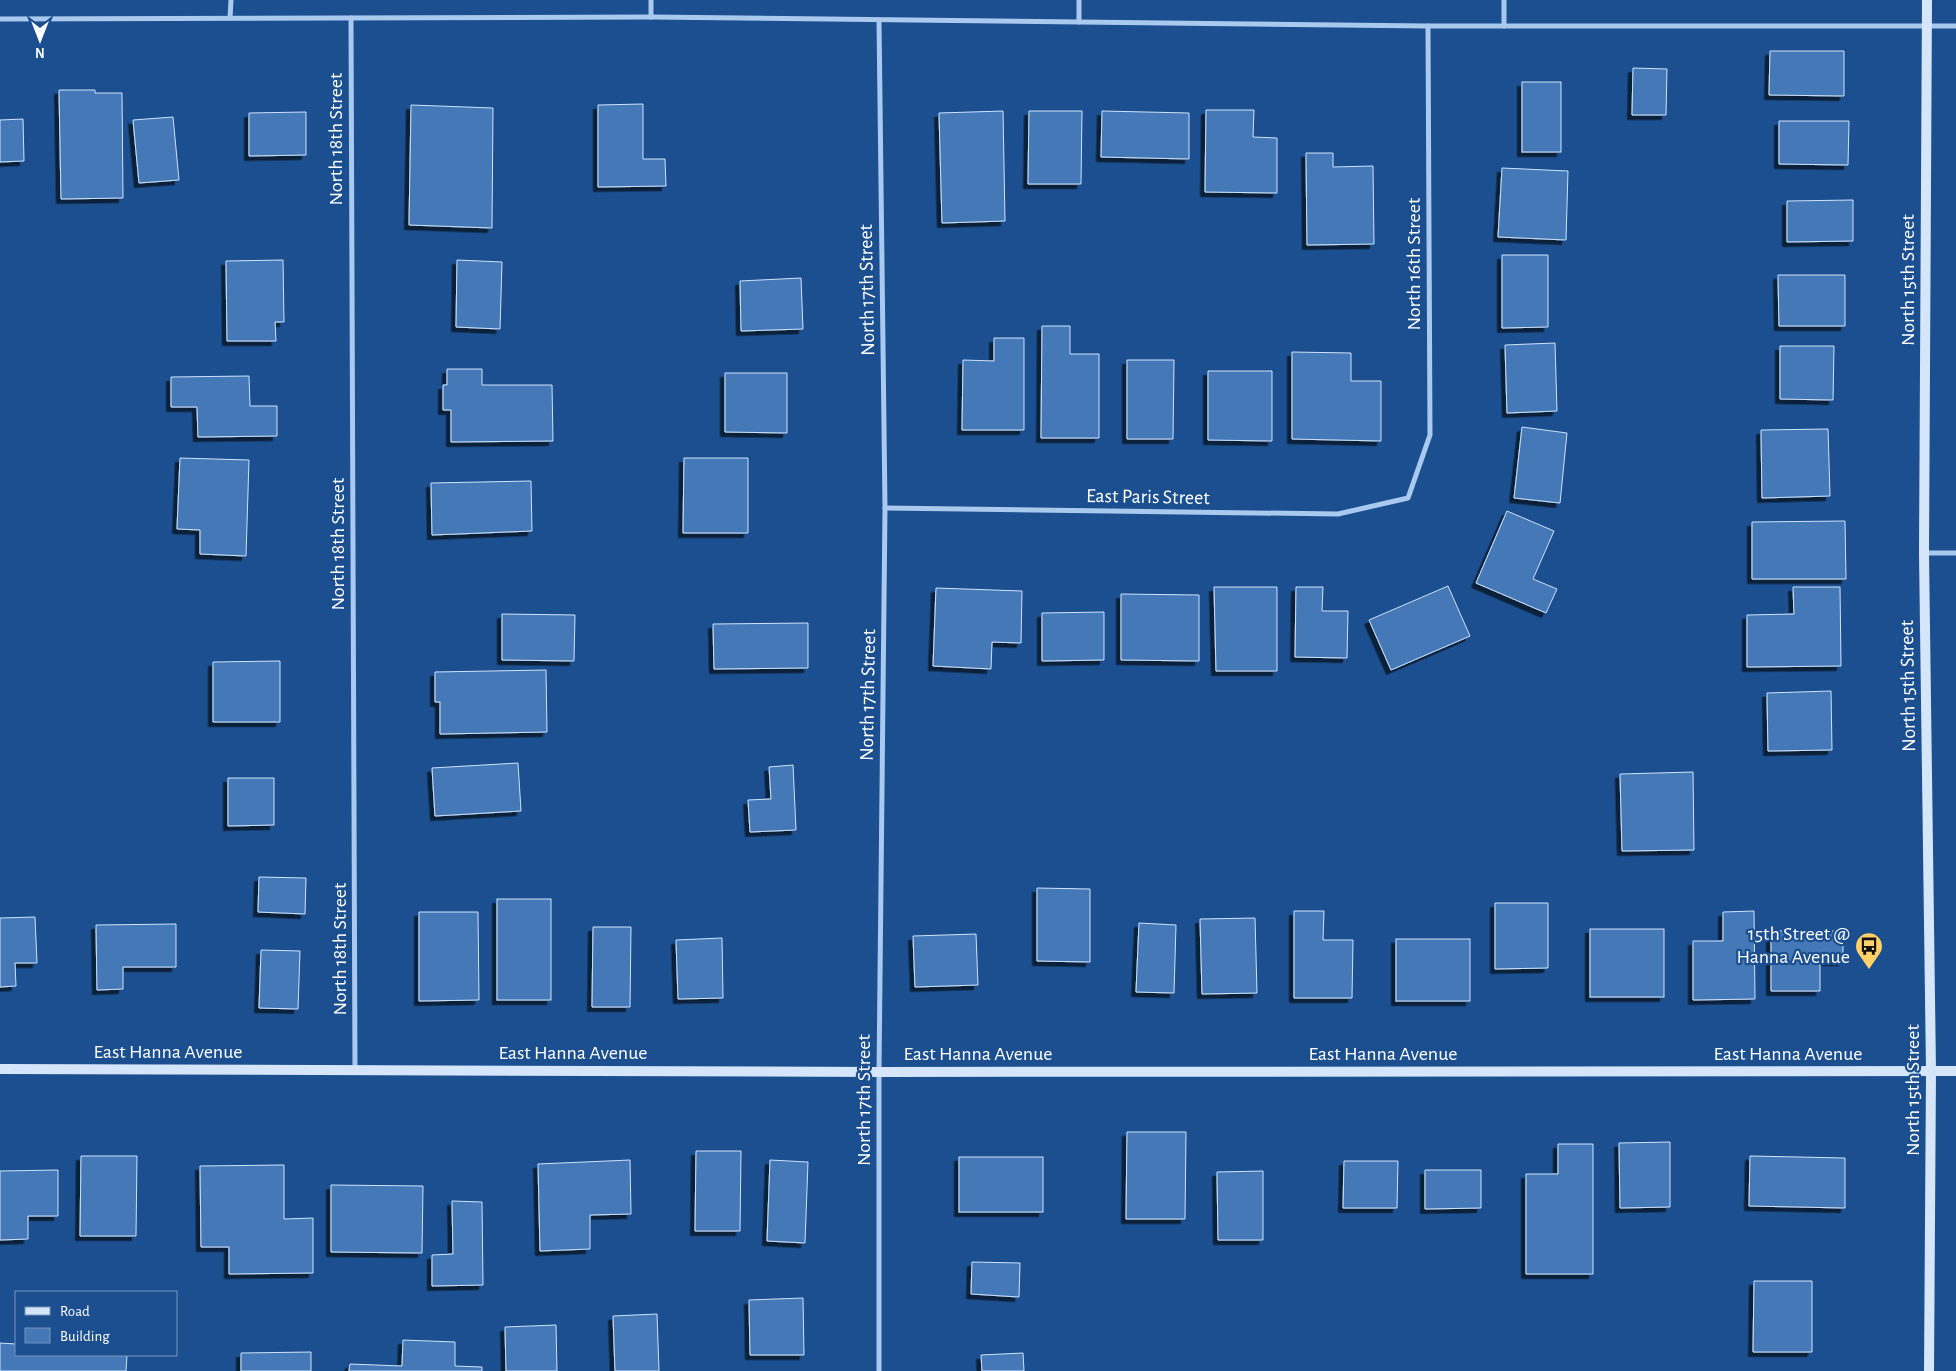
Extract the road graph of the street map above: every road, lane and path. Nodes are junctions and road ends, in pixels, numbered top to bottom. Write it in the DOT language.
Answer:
graph roads {
  1 [pos="231,0"];
  2 [pos="651,0"];
  3 [pos="1079,0"];
  4 [pos="1504,0"];
  5 [pos="1927,0"];
  6 [pos="650,17"];
  7 [pos="230,18"];
  8 [pos="351,18"];
  9 [pos="0,19"];
  10 [pos="880,20"];
  11 [pos="1079,22"];
  12 [pos="1428,26"];
  13 [pos="1504,26"];
  14 [pos="1927,26"];
  15 [pos="1956,26"];
  16 [pos="1408,498"];
  17 [pos="885,508"];
  18 [pos="1924,553"];
  19 [pos="1956,553"];
  20 [pos="0,1069"];
  21 [pos="355,1070"];
  22 [pos="1956,1071"];
  23 [pos="879,1072"];
  24 [pos="1931,1072"];
  25 [pos="879,1371"];
  26 [pos="1928,1371"];
  1 -- 7 [label="street"];
  2 -- 6 [label="street"];
  3 -- 11 [label="street"];
  4 -- 13 [label="street"];
  5 -- 14 [label="street, North 15th Street"];
  6 -- 8 [label="street"];
  6 -- 10 [label="street"];
  7 -- 8 [label="street"];
  7 -- 9 [label="street"];
  8 -- 21 [label="street, North 18th Street"];
  10 -- 11 [label="street"];
  10 -- 17 [label="street, North 17th Street"];
  11 -- 12 [label="street"];
  12 -- 13 [label="street"];
  12 -- 16 [label="street, North 16th Street"];
  13 -- 14 [label="street"];
  14 -- 15 [label="street"];
  14 -- 18 [label="street, North 15th Street"];
  16 -- 17 [label="street, East Paris Street"];
  17 -- 23 [label="street, North 17th Street"];
  18 -- 19 [label="street"];
  18 -- 24 [label="street, North 15th Street"];
  20 -- 21 [label="street, East Hanna Avenue"];
  21 -- 23 [label="street, East Hanna Avenue"];
  22 -- 24 [label="street, East Hanna Avenue"];
  23 -- 24 [label="street, East Hanna Avenue"];
  23 -- 25 [label="street, North 17th Street"];
  24 -- 26 [label="street, North 15th Street"];
}
